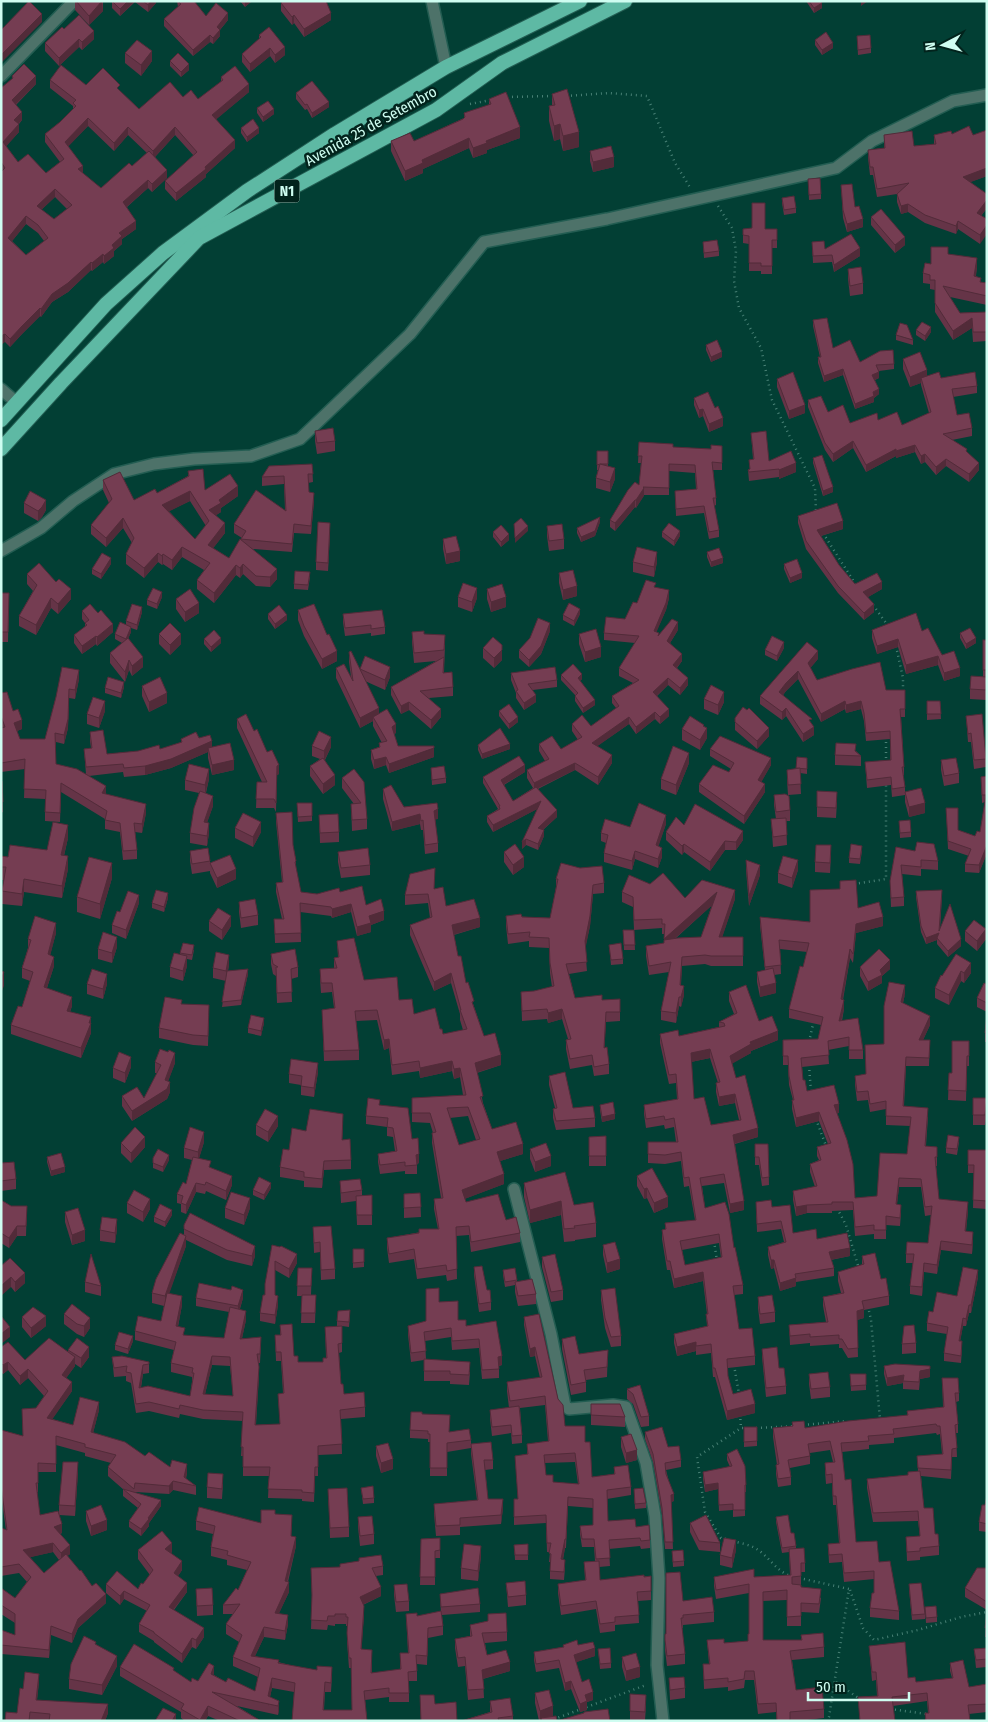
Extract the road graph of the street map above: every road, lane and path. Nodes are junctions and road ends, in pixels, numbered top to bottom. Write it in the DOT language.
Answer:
graph roads {
  1 [pos="74,1"];
  2 [pos="432,1"];
  3 [pos="580,1"];
  4 [pos="625,1"];
  5 [pos="446,67"];
  6 [pos="1,76"];
  7 [pos="987,95"];
  8 [pos="557,96"];
  9 [pos="566,96"];
  10 [pos="501,98"];
  11 [pos="492,100"];
  12 [pos="464,105"];
  13 [pos="695,196"];
  14 [pos="711,208"];
  15 [pos="1,389"];
  16 [pos="16,402"];
  17 [pos="1,420"];
  18 [pos="1,448"];
  19 [pos="818,519"];
  20 [pos="821,526"];
  21 [pos="1,551"];
  22 [pos="857,586"];
  23 [pos="868,599"];
  24 [pos="891,631"];
  25 [pos="894,638"];
  26 [pos="903,693"];
  27 [pos="890,730"];
  28 [pos="886,766"];
  29 [pos="886,785"];
  30 [pos="853,884"];
  31 [pos="815,1014"];
  32 [pos="809,1042"];
  33 [pos="808,1062"];
  34 [pos="811,1097"];
  35 [pos="814,1114"];
  36 [pos="828,1151"];
  37 [pos="514,1189"];
  38 [pos="838,1208"];
  39 [pos="714,1238"];
  40 [pos="718,1268"];
  41 [pos="860,1272"];
  42 [pos="866,1301"];
  43 [pos="732,1356"];
  44 [pos="740,1395"];
  45 [pos="740,1412"];
  46 [pos="871,1419"];
  47 [pos="852,1421"];
  48 [pos="741,1428"];
  49 [pos="849,1589"];
  50 [pos="987,1612"];
  51 [pos="659,1680"];
  52 [pos="836,1682"];
  53 [pos="868,1702"];
  54 [pos="886,1709"];
  55 [pos="965,1712"];
  56 [pos="935,1713"];
  57 [pos="549,1721"];
  58 [pos="663,1721"];
  59 [pos="826,1721"];
  60 [pos="972,1721"];
  1 -- 6 [label="street"];
  2 -- 5 [label="street"];
  3 -- 5 [label="highway, Avenida 25 de Setembro / N1"];
  4 -- 18 [label="highway, Avenida 25 de Setembro / N1"];
  5 -- 16 [label="highway, Avenida 25 de Setembro / N1"];
  7 -- 21 [label="street"];
  8 -- 10 [label="path"];
  9 -- 13 [label="path"];
  11 -- 12 [label="path"];
  14 -- 19 [label="path"];
  15 -- 16 [label="street"];
  16 -- 17 [label="highway, Avenida 25 de Setembro / N1"];
  20 -- 22 [label="path"];
  23 -- 24 [label="path"];
  25 -- 26 [label="path"];
  27 -- 28 [label="path"];
  29 -- 30 [label="path"];
  31 -- 32 [label="path"];
  33 -- 34 [label="path"];
  35 -- 36 [label="path"];
  37 -- 51 [label="street"];
  38 -- 41 [label="path"];
  39 -- 40 [label="path"];
  42 -- 46 [label="path"];
  43 -- 44 [label="path"];
  45 -- 48 [label="path"];
  47 -- 48 [label="path"];
  48 -- 49 [label="path"];
  49 -- 50 [label="path"];
  49 -- 52 [label="path"];
  51 -- 57 [label="path"];
  51 -- 58 [label="street"];
  52 -- 53 [label="path"];
  52 -- 59 [label="path"];
  54 -- 56 [label="path"];
  55 -- 60 [label="path"];
}
